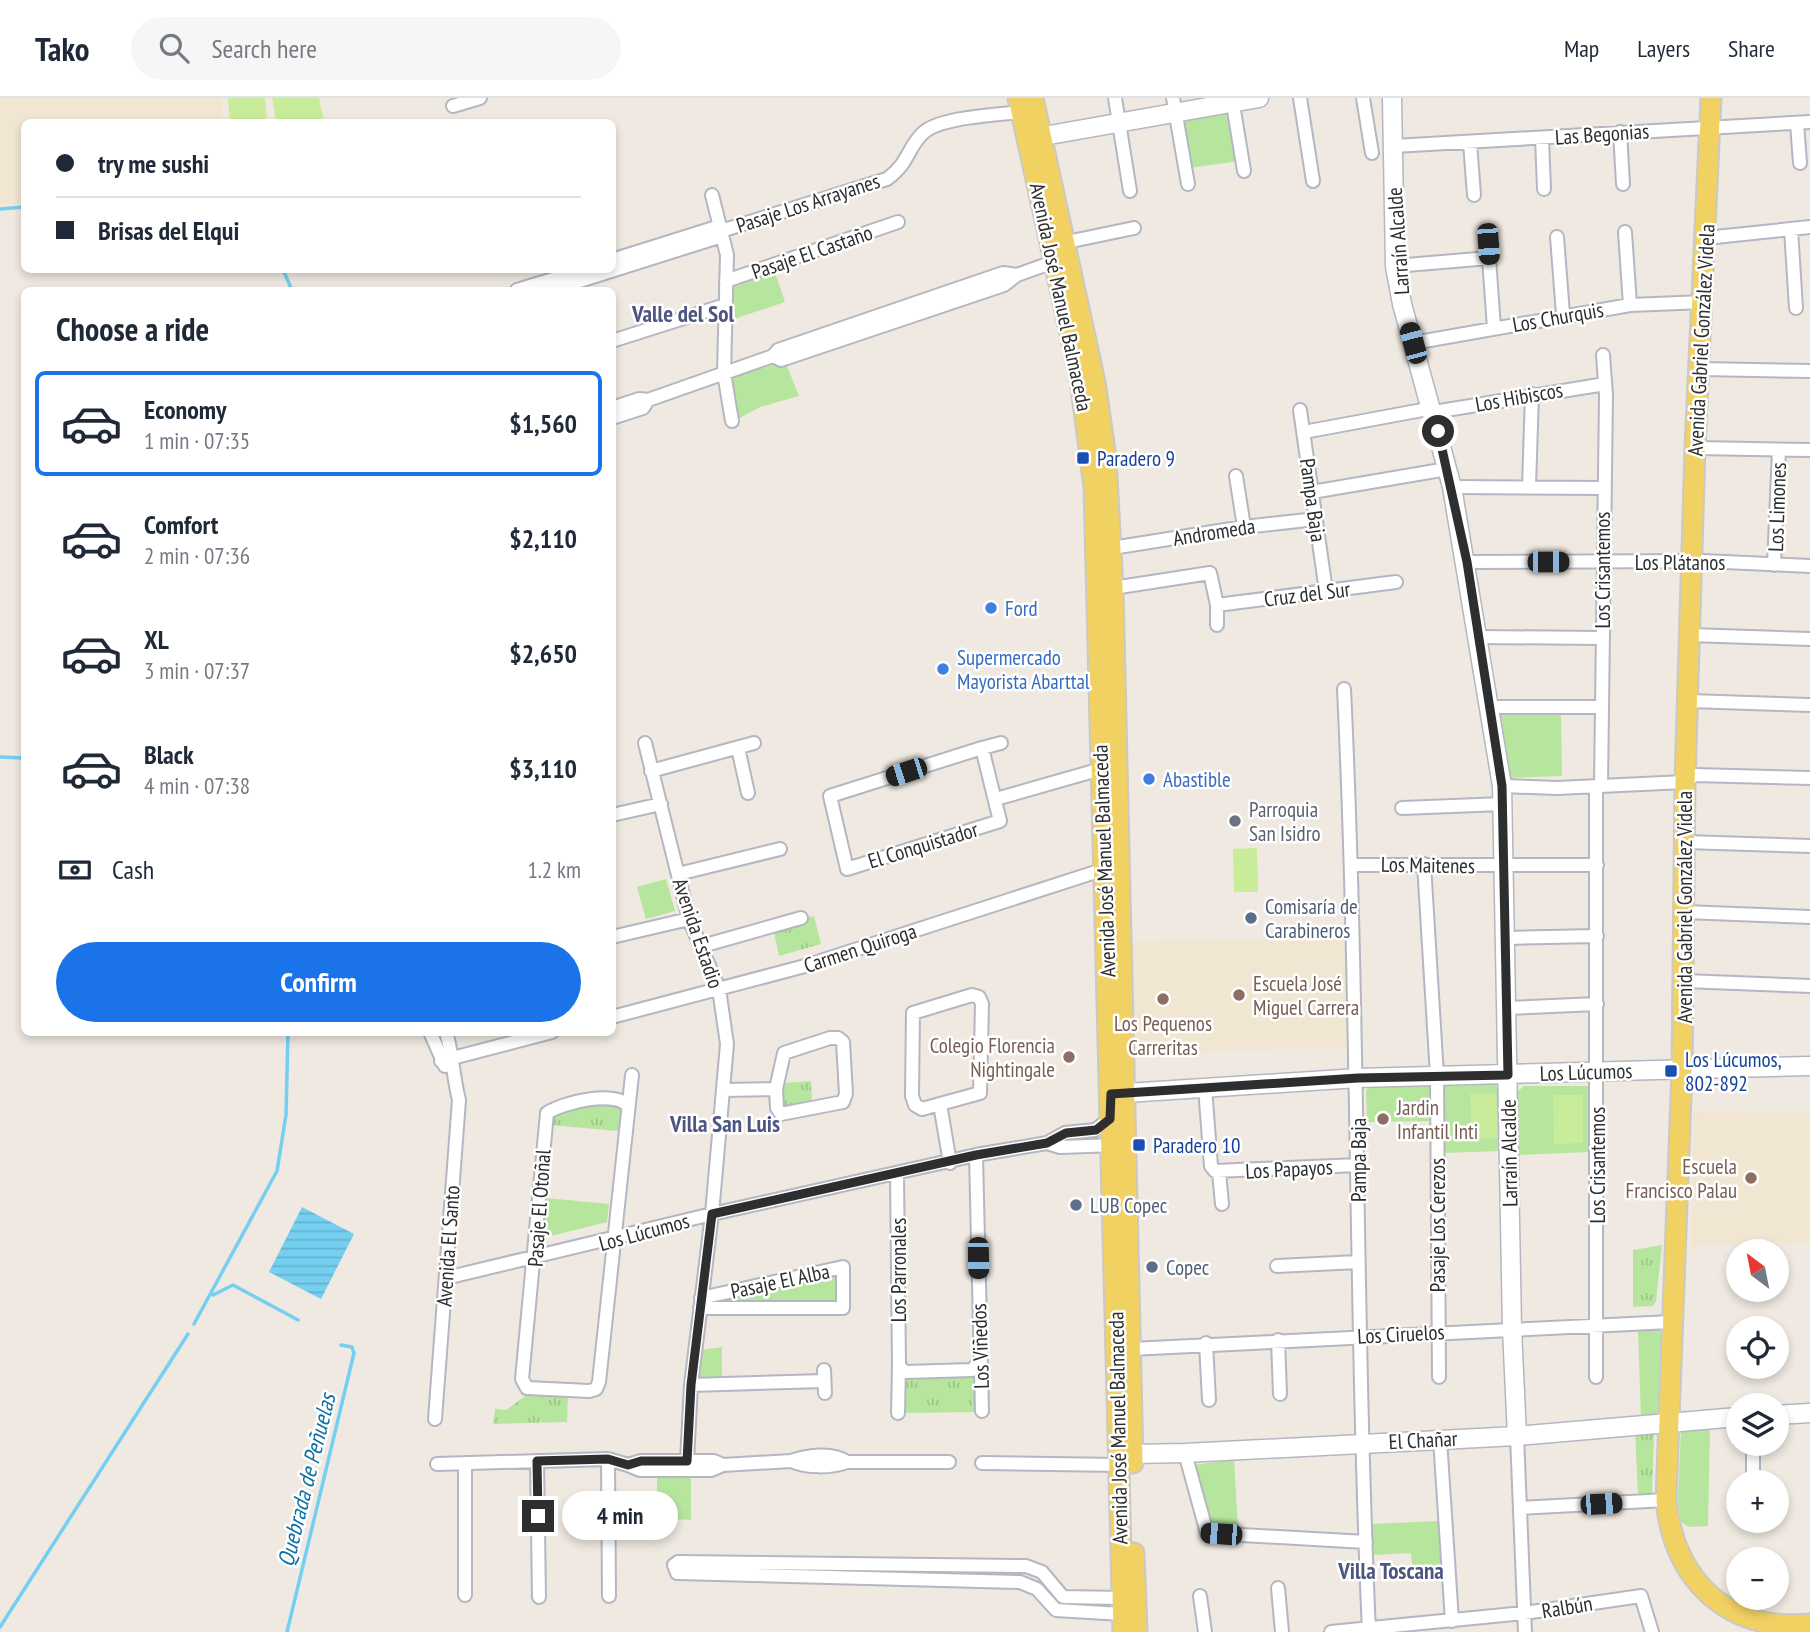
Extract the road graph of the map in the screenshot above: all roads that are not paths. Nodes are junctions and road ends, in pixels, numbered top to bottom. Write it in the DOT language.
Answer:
graph roads {
  1 [pos="480,98"];
  2 [pos="1115,98"];
  3 [pos="1259,98"];
  4 [pos="1300,98"];
  5 [pos="1363,98"];
  6 [pos="1392,98"];
  7 [pos="1712,98"];
  8 [pos="1233,100"];
  9 [pos="1027,104"];
  10 [pos="453,106"];
  11 [pos="1175,106"];
  12 [pos="1120,122"];
  13 [pos="1804,122"];
  14 [pos="1711,126"];
  15 [pos="1620,132"];
  16 [pos="1034,137"];
  17 [pos="1542,138"];
  18 [pos="1470,142"];
  19 [pos="1394,146"];
  20 [pos="1372,153"];
  21 [pos="1800,163"];
  22 [pos="1244,171"];
  23 [pos="1313,181"];
  24 [pos="1188,184"];
  25 [pos="1623,184"];
  26 [pos="1544,189"];
  27 [pos="1130,191"];
  28 [pos="712,195"];
  29 [pos="1474,195"];
  30 [pos="898,222"];
  31 [pos="1810,227"];
  32 [pos="1134,228"];
  33 [pos="1791,229"];
  34 [pos="721,231"];
  35 [pos="1625,232"];
  36 [pos="1557,237"];
  37 [pos="1706,238"];
  38 [pos="1067,242"];
  39 [pos="1488,244"];
  40 [pos="1489,258"];
  41 [pos="616,259"];
  42 [pos="1056,261"];
  43 [pos="1395,266"];
  44 [pos="616,267"];
  45 [pos="573,273"];
  46 [pos="600,273"];
  47 [pos="726,281"];
  48 [pos="527,287"];
  49 [pos="560,287"];
  50 [pos="1704,302"];
  51 [pos="725,305"];
  52 [pos="1630,305"];
  53 [pos="1797,308"];
  54 [pos="1563,314"];
  55 [pos="1494,328"];
  56 [pos="616,340"];
  57 [pos="1413,343"];
  58 [pos="1603,355"];
  59 [pos="1700,369"];
  60 [pos="1810,371"];
  61 [pos="724,373"];
  62 [pos="1605,384"];
  63 [pos="1532,394"];
  64 [pos="648,400"];
  65 [pos="616,407"];
  66 [pos="1300,410"];
  67 [pos="1433,410"];
  68 [pos="616,417"];
  69 [pos="732,421"];
  70 [pos="1304,432"];
  71 [pos="1695,447"];
  72 [pos="1779,450"];
  73 [pos="1810,450"];
  74 [pos="1236,476"];
  75 [pos="1449,478"];
  76 [pos="1529,486"];
  77 [pos="1602,488"];
  78 [pos="1312,492"];
  79 [pos="1316,519"];
  80 [pos="1244,527"];
  81 [pos="1112,548"];
  82 [pos="1693,561"];
  83 [pos="1467,562"];
  84 [pos="1602,563"];
  85 [pos="1774,565"];
  86 [pos="1810,566"];
  87 [pos="1396,582"];
  88 [pos="1113,588"];
  89 [pos="1326,591"];
  90 [pos="1217,605"];
  91 [pos="1217,625"];
  92 [pos="1690,635"];
  93 [pos="1479,637"];
  94 [pos="1601,638"];
  95 [pos="1810,639"];
  96 [pos="1344,689"];
  97 [pos="1689,701"];
  98 [pos="1810,705"];
  99 [pos="1489,707"];
  100 [pos="1600,707"];
  101 [pos="645,743"];
  102 [pos="754,743"];
  103 [pos="1001,743"];
  104 [pos="738,748"];
  105 [pos="982,748"];
  106 [pos="1101,769"];
  107 [pos="651,771"];
  108 [pos="1810,778"];
  109 [pos="1685,782"];
  110 [pos="1598,786"];
  111 [pos="748,793"];
  112 [pos="1503,795"];
  113 [pos="996,799"];
  114 [pos="661,804"];
  115 [pos="1402,808"];
  116 [pos="616,814"];
  117 [pos="1685,842"];
  118 [pos="1810,846"];
  119 [pos="780,849"];
  120 [pos="1424,864"];
  121 [pos="1352,865"];
  122 [pos="1597,865"];
  123 [pos="1504,867"];
  124 [pos="1105,869"];
  125 [pos="678,874"];
  126 [pos="1685,912"];
  127 [pos="1810,917"];
  128 [pos="801,918"];
  129 [pos="689,919"];
  130 [pos="616,936"];
  131 [pos="1597,936"];
  132 [pos="1507,938"];
  133 [pos="702,946"];
  134 [pos="1684,981"];
  135 [pos="1810,986"];
  136 [pos="719,989"];
  137 [pos="1597,1004"];
  138 [pos="1508,1008"];
  139 [pos="616,1016"];
  140 [pos="432,1036"];
  141 [pos="446,1036"];
  142 [pos="537,1036"];
  143 [pos="447,1060"];
  144 [pos="1810,1066"];
  145 [pos="1682,1069"];
  146 [pos="1597,1072"];
  147 [pos="632,1075"];
  148 [pos="1508,1075"];
  149 [pos="1437,1076"];
  150 [pos="1358,1078"];
  151 [pos="1205,1087"];
  152 [pos="776,1089"];
  153 [pos="724,1090"];
  154 [pos="1118,1093"];
  155 [pos="940,1104"];
  156 [pos="628,1106"];
  157 [pos="1110,1119"];
  158 [pos="1047,1143"];
  159 [pos="1119,1145"];
  160 [pos="976,1155"];
  161 [pos="950,1163"];
  162 [pos="1358,1166"];
  163 [pos="1219,1172"];
  164 [pos="897,1174"];
  165 [pos="1222,1204"];
  166 [pos="712,1214"];
  167 [pos="617,1239"];
  168 [pos="536,1259"];
  169 [pos="1357,1262"];
  170 [pos="1277,1266"];
  171 [pos="446,1278"];
  172 [pos="700,1303"];
  173 [pos="1671,1322"];
  174 [pos="1596,1325"];
  175 [pos="1512,1329"];
  176 [pos="1437,1332"];
  177 [pos="1358,1336"];
  178 [pos="1278,1340"];
  179 [pos="1206,1343"];
  180 [pos="1131,1349"];
  181 [pos="979,1362"];
  182 [pos="899,1366"];
  183 [pos="1439,1377"];
  184 [pos="1596,1377"];
  185 [pos="824,1381"];
  186 [pos="691,1385"];
  187 [pos="1280,1394"];
  188 [pos="1209,1400"];
  189 [pos="982,1411"];
  190 [pos="898,1413"];
  191 [pos="1810,1413"];
  192 [pos="1789,1414"];
  193 [pos="1726,1418"];
  194 [pos="435,1419"];
  195 [pos="1670,1423"];
  196 [pos="1517,1436"];
  197 [pos="1440,1439"];
  198 [pos="1362,1443"];
  199 [pos="1185,1453"];
  200 [pos="608,1459"];
  201 [pos="1126,1459"];
  202 [pos="537,1461"];
  203 [pos="687,1461"];
  204 [pos="949,1462"];
  205 [pos="465,1463"];
  206 [pos="982,1463"];
  207 [pos="437,1464"];
  208 [pos="628,1465"];
  209 [pos="723,1465"];
  210 [pos="1666,1500"];
  211 [pos="1521,1508"];
  212 [pos="1366,1542"];
  213 [pos="786,1561"];
  214 [pos="878,1563"];
  215 [pos="981,1565"];
  216 [pos="785,1576"];
  217 [pos="877,1578"];
  218 [pos="981,1581"];
  219 [pos="1278,1588"];
  220 [pos="464,1595"];
  221 [pos="1200,1595"];
  222 [pos="610,1596"];
  223 [pos="539,1597"];
  224 [pos="1524,1614"];
  225 [pos="1122,1615"];
  226 [pos="1452,1620"];
  227 [pos="1810,1624"];
  228 [pos="1369,1630"];
  229 [pos="1137,1632"];
  230 [pos="1205,1632"];
  231 [pos="1282,1632"];
  232 [pos="1331,1632"];
  233 [pos="1525,1632"];
  234 [pos="1652,1632"];
  1 -- 10 [label="street"];
  2 -- 12 [label="street"];
  3 -- 8 [label="street"];
  4 -- 23 [label="street"];
  5 -- 20 [label="street"];
  6 -- 19 [label="street, Larraín Alcalde"];
  7 -- 14 [label="main road, Avenida Gabriel González Videla"];
  8 -- 11 [label="street"];
  8 -- 22 [label="street"];
  9 -- 16 [label="main road, Avenida José Manuel Balmaceda"];
  9 -- 34 [label="street, Pasaje Los Arrayanes"];
  11 -- 12 [label="street"];
  11 -- 24 [label="street"];
  12 -- 16 [label="street"];
  12 -- 27 [label="street"];
  13 -- 14 [label="street, Las Begonias"];
  13 -- 21 [label="street"];
  14 -- 15 [label="street, Las Begonias"];
  14 -- 37 [label="main road, Avenida Gabriel González Videla"];
  15 -- 17 [label="street, Las Begonias"];
  15 -- 25 [label="street"];
  16 -- 38 [label="main road, Avenida José Manuel Balmaceda"];
  16 -- 42 [label="main road, Avenida José Manuel Balmaceda"];
  17 -- 18 [label="street, Las Begonias"];
  17 -- 26 [label="street"];
  18 -- 19 [label="street, Las Begonias"];
  18 -- 29 [label="street"];
  19 -- 43 [label="street, Larraín Alcalde"];
  28 -- 34 [label="street"];
  30 -- 47 [label="street, Pasaje El Castaño"];
  31 -- 33 [label="street"];
  32 -- 38 [label="street"];
  33 -- 37 [label="street"];
  33 -- 53 [label="street"];
  34 -- 41 [label="street, Pasaje Los Arrayanes"];
  34 -- 44 [label="street, Pasaje Los Arrayanes"];
  34 -- 47 [label="street"];
  35 -- 52 [label="street"];
  36 -- 54 [label="street"];
  37 -- 50 [label="main road, Avenida Gabriel González Videla"];
  38 -- 81 [label="main road, Avenida José Manuel Balmaceda"];
  39 -- 40 [label="street"];
  40 -- 43 [label="street"];
  40 -- 55 [label="street"];
  42 -- 61 [label="street"];
  42 -- 106 [label="main road, Avenida José Manuel Balmaceda"];
  43 -- 57 [label="street, Larraín Alcalde"];
  45 -- 48 [label="street"];
  46 -- 49 [label="street, Pasaje Los Arrayanes"];
  47 -- 51 [label="street"];
  50 -- 52 [label="street, Los Churquis"];
  50 -- 59 [label="main road, Avenida Gabriel González Videla"];
  51 -- 56 [label="street"];
  51 -- 61 [label="street"];
  52 -- 54 [label="street, Los Churquis"];
  54 -- 55 [label="street, Los Churquis"];
  55 -- 57 [label="street, Los Churquis"];
  57 -- 67 [label="street, Larraín Alcalde"];
  58 -- 62 [label="street, Los Crisantemos"];
  59 -- 60 [label="street"];
  59 -- 71 [label="main road, Avenida Gabriel González Videla"];
  61 -- 64 [label="street"];
  61 -- 69 [label="street"];
  62 -- 63 [label="street, Los Hibiscos"];
  62 -- 77 [label="street, Los Crisantemos"];
  63 -- 67 [label="street, Los Hibiscos"];
  63 -- 76 [label="street"];
  64 -- 65 [label="street"];
  64 -- 68 [label="street"];
  66 -- 70 [label="street, Pampa Baja"];
  67 -- 70 [label="street, Los Hibiscos"];
  67 -- 75 [label="street, Larraín Alcalde"];
  70 -- 78 [label="street, Pampa Baja"];
  71 -- 72 [label="street"];
  71 -- 82 [label="main road, Avenida Gabriel González Videla"];
  72 -- 73 [label="street"];
  72 -- 85 [label="street, Los Limones"];
  74 -- 80 [label="street"];
  75 -- 76 [label="street"];
  75 -- 78 [label="street"];
  75 -- 83 [label="street, Larraín Alcalde"];
  76 -- 77 [label="street"];
  77 -- 84 [label="street, Los Crisantemos"];
  78 -- 79 [label="street, Pampa Baja"];
  79 -- 80 [label="street, Andromeda"];
  79 -- 89 [label="street, Pampa Baja"];
  80 -- 81 [label="street, Andromeda"];
  81 -- 88 [label="main road, Avenida José Manuel Balmaceda"];
  82 -- 84 [label="street, Los Plátanos"];
  82 -- 85 [label="street, Los Plátanos"];
  82 -- 92 [label="main road, Avenida Gabriel González Videla"];
  83 -- 84 [label="street, Los Plátanos"];
  83 -- 93 [label="street, Larraín Alcalde"];
  84 -- 94 [label="street, Los Crisantemos"];
  85 -- 86 [label="street, Los Plátanos"];
  87 -- 89 [label="street, Cruz del Sur"];
  88 -- 90 [label="street"];
  88 -- 154 [label="main road, Avenida José Manuel Balmaceda"];
  89 -- 90 [label="street, Cruz del Sur"];
  90 -- 91 [label="street"];
  92 -- 95 [label="street"];
  92 -- 97 [label="main road, Avenida Gabriel González Videla"];
  93 -- 94 [label="street"];
  93 -- 99 [label="street, Larraín Alcalde"];
  94 -- 100 [label="street, Los Crisantemos"];
  96 -- 121 [label="street, Pampa Baja"];
  97 -- 98 [label="street"];
  97 -- 109 [label="main road, Avenida Gabriel González Videla"];
  99 -- 100 [label="street"];
  99 -- 112 [label="street, Larraín Alcalde"];
  100 -- 110 [label="street, Los Crisantemos"];
  101 -- 107 [label="street, Avenida Estadio"];
  102 -- 104 [label="street"];
  103 -- 105 [label="street, El Conquistador"];
  104 -- 107 [label="street"];
  104 -- 111 [label="street"];
  105 -- 113 [label="street, El Conquistador"];
  105 -- 113 [label="street, El Conquistador"];
  106 -- 113 [label="street, El Conquistador"];
  106 -- 124 [label="main road, Avenida José Manuel Balmaceda"];
  107 -- 114 [label="street, Avenida Estadio"];
  108 -- 109 [label="street"];
  109 -- 110 [label="street"];
  109 -- 117 [label="main road, Avenida Gabriel González Videla"];
  110 -- 112 [label="street"];
  110 -- 122 [label="street, Los Crisantemos"];
  112 -- 115 [label="street"];
  112 -- 123 [label="street, Larraín Alcalde"];
  114 -- 116 [label="street"];
  114 -- 125 [label="street, Avenida Estadio"];
  117 -- 118 [label="street"];
  117 -- 126 [label="main road, Avenida Gabriel González Videla"];
  119 -- 125 [label="street"];
  120 -- 121 [label="street, Los Maitenes"];
  120 -- 123 [label="street, Los Maitenes"];
  120 -- 149 [label="street, Pasaje Los Cerezos"];
  121 -- 150 [label="street, Pampa Baja"];
  122 -- 123 [label="street, Los Maitenes"];
  122 -- 131 [label="street, Los Crisantemos"];
  123 -- 132 [label="street, Larraín Alcalde"];
  124 -- 136 [label="street, Carmen Quiroga"];
  124 -- 154 [label="main road, Avenida José Manuel Balmaceda"];
  125 -- 129 [label="street, Avenida Estadio"];
  126 -- 127 [label="street"];
  126 -- 134 [label="main road, Avenida Gabriel González Videla"];
  128 -- 133 [label="street"];
  129 -- 130 [label="street"];
  129 -- 133 [label="street, Avenida Estadio"];
  131 -- 132 [label="street"];
  131 -- 137 [label="street, Los Crisantemos"];
  132 -- 138 [label="street, Larraín Alcalde"];
  133 -- 136 [label="street, Avenida Estadio"];
  134 -- 135 [label="street"];
  134 -- 145 [label="main road, Avenida Gabriel González Videla"];
  136 -- 139 [label="street, Carmen Quiroga"];
  136 -- 153 [label="street, Avenida Estadio"];
  137 -- 138 [label="street"];
  137 -- 146 [label="street, Los Crisantemos"];
  138 -- 148 [label="street, Larraín Alcalde"];
  140 -- 143 [label="street, Avenida El Santo"];
  141 -- 143 [label="street, Avenida El Santo"];
  142 -- 143 [label="street"];
  143 -- 171 [label="street, Avenida El Santo"];
  144 -- 145 [label="street, Los Lúcumos"];
  145 -- 146 [label="street, Los Lúcumos"];
  145 -- 173 [label="main road, Avenida Gabriel González Videla"];
  146 -- 148 [label="street, Los Lúcumos"];
  146 -- 174 [label="street, Los Crisantemos"];
  147 -- 156 [label="street"];
  148 -- 149 [label="street, Los Lúcumos"];
  148 -- 175 [label="street, Larraín Alcalde"];
  149 -- 150 [label="street, Los Lúcumos"];
  149 -- 176 [label="street, Pasaje Los Cerezos"];
  150 -- 151 [label="street, Los Lúcumos"];
  150 -- 162 [label="street, Pampa Baja"];
  151 -- 154 [label="street, Los Lúcumos"];
  151 -- 163 [label="street, Los Papayos"];
  152 -- 152 [label="street"];
  152 -- 153 [label="street"];
  153 -- 166 [label="street, Avenida Estadio"];
  154 -- 157 [label="main road, Avenida José Manuel Balmaceda"];
  154 -- 159 [label="main road, Avenida José Manuel Balmaceda"];
  155 -- 155 [label="street"];
  155 -- 161 [label="street"];
  156 -- 167 [label="street"];
  156 -- 168 [label="street, Pasaje El Otoñal"];
  157 -- 158 [label="street, Los Lúcumos"];
  157 -- 159 [label="main road, Avenida José Manuel Balmaceda"];
  158 -- 159 [label="street, Los Lúcumos"];
  158 -- 160 [label="street, Los Lúcumos"];
  159 -- 180 [label="main road, Avenida José Manuel Balmaceda"];
  159 -- 201 [label="main road, Avenida José Manuel Balmaceda"];
  160 -- 161 [label="street, Los Lúcumos"];
  160 -- 181 [label="street, Los Viñedos"];
  161 -- 164 [label="street, Los Lúcumos"];
  162 -- 163 [label="street, Los Papayos"];
  162 -- 169 [label="street, Pampa Baja"];
  163 -- 165 [label="street, Los Papayos"];
  164 -- 166 [label="street, Los Lúcumos"];
  164 -- 182 [label="street, Los Parronales"];
  166 -- 167 [label="street, Los Lúcumos"];
  166 -- 172 [label="street, Avenida Estadio"];
  167 -- 168 [label="street, Los Lúcumos"];
  167 -- 168 [label="street, Pasaje El Otoñal"];
  168 -- 171 [label="street, Los Lúcumos"];
  169 -- 170 [label="street"];
  169 -- 177 [label="street, Pampa Baja"];
  171 -- 194 [label="street, Avenida El Santo"];
  172 -- 172 [label="street, Pasaje El Alba"];
  172 -- 186 [label="street, Avenida Estadio"];
  173 -- 174 [label="street, Los Ciruelos"];
  173 -- 195 [label="main road, Avenida Gabriel González Videla"];
  174 -- 175 [label="street, Los Ciruelos"];
  174 -- 184 [label="street, Los Crisantemos"];
  175 -- 176 [label="street, Los Ciruelos"];
  175 -- 196 [label="street, Larraín Alcalde"];
  176 -- 177 [label="street, Los Ciruelos"];
  176 -- 183 [label="street, Pasaje Los Cerezos"];
  177 -- 178 [label="street, Los Ciruelos"];
  177 -- 198 [label="street, Pampa Baja"];
  178 -- 179 [label="street, Los Ciruelos"];
  178 -- 187 [label="street"];
  179 -- 180 [label="street, Los Ciruelos"];
  179 -- 188 [label="street"];
  180 -- 201 [label="main road, Avenida José Manuel Balmaceda"];
  181 -- 182 [label="street"];
  181 -- 189 [label="street, Los Viñedos"];
  182 -- 190 [label="street, Los Parronales"];
  185 -- 186 [label="street"];
  186 -- 203 [label="street, Avenida Estadio"];
  191 -- 192 [label="street"];
  193 -- 195 [label="street, El Chañar"];
  195 -- 196 [label="street, El Chañar"];
  195 -- 210 [label="main road, Avenida Gabriel González Videla"];
  196 -- 197 [label="street, El Chañar"];
  196 -- 211 [label="street, Larraín Alcalde"];
  197 -- 198 [label="street, El Chañar"];
  197 -- 226 [label="street"];
  198 -- 199 [label="street, El Chañar"];
  198 -- 212 [label="street, Pampa Baja"];
  199 -- 201 [label="street, El Chañar"];
  199 -- 212 [label="street"];
  200 -- 202 [label="street"];
  200 -- 208 [label="street"];
  200 -- 222 [label="street"];
  201 -- 206 [label="street, El Chañar"];
  201 -- 225 [label="main road, Avenida José Manuel Balmaceda"];
  201 -- 229 [label="main road, Avenida José Manuel Balmaceda"];
  202 -- 205 [label="street"];
  202 -- 223 [label="street"];
  203 -- 208 [label="street"];
  203 -- 209 [label="street"];
  204 -- 209 [label="street"];
  205 -- 207 [label="street"];
  205 -- 220 [label="street"];
  208 -- 209 [label="street"];
  210 -- 211 [label="street"];
  210 -- 227 [label="main road, Avenida Gabriel González Videla"];
  211 -- 224 [label="street, Larraín Alcalde"];
  212 -- 228 [label="street, Pampa Baja"];
  213 -- 214 [label="street"];
  213 -- 216 [label="street"];
  213 -- 216 [label="street"];
  214 -- 215 [label="street"];
  214 -- 217 [label="street"];
  215 -- 218 [label="street"];
  215 -- 225 [label="street"];
  216 -- 217 [label="street"];
  217 -- 218 [label="street"];
  218 -- 225 [label="street"];
  219 -- 231 [label="street"];
  221 -- 230 [label="street"];
  224 -- 226 [label="street, Ralbún"];
  224 -- 233 [label="street, Larraín Alcalde"];
  224 -- 234 [label="street, Ralbún"];
  226 -- 228 [label="street, Ralbún"];
  228 -- 232 [label="street, Ralbún"];
}
